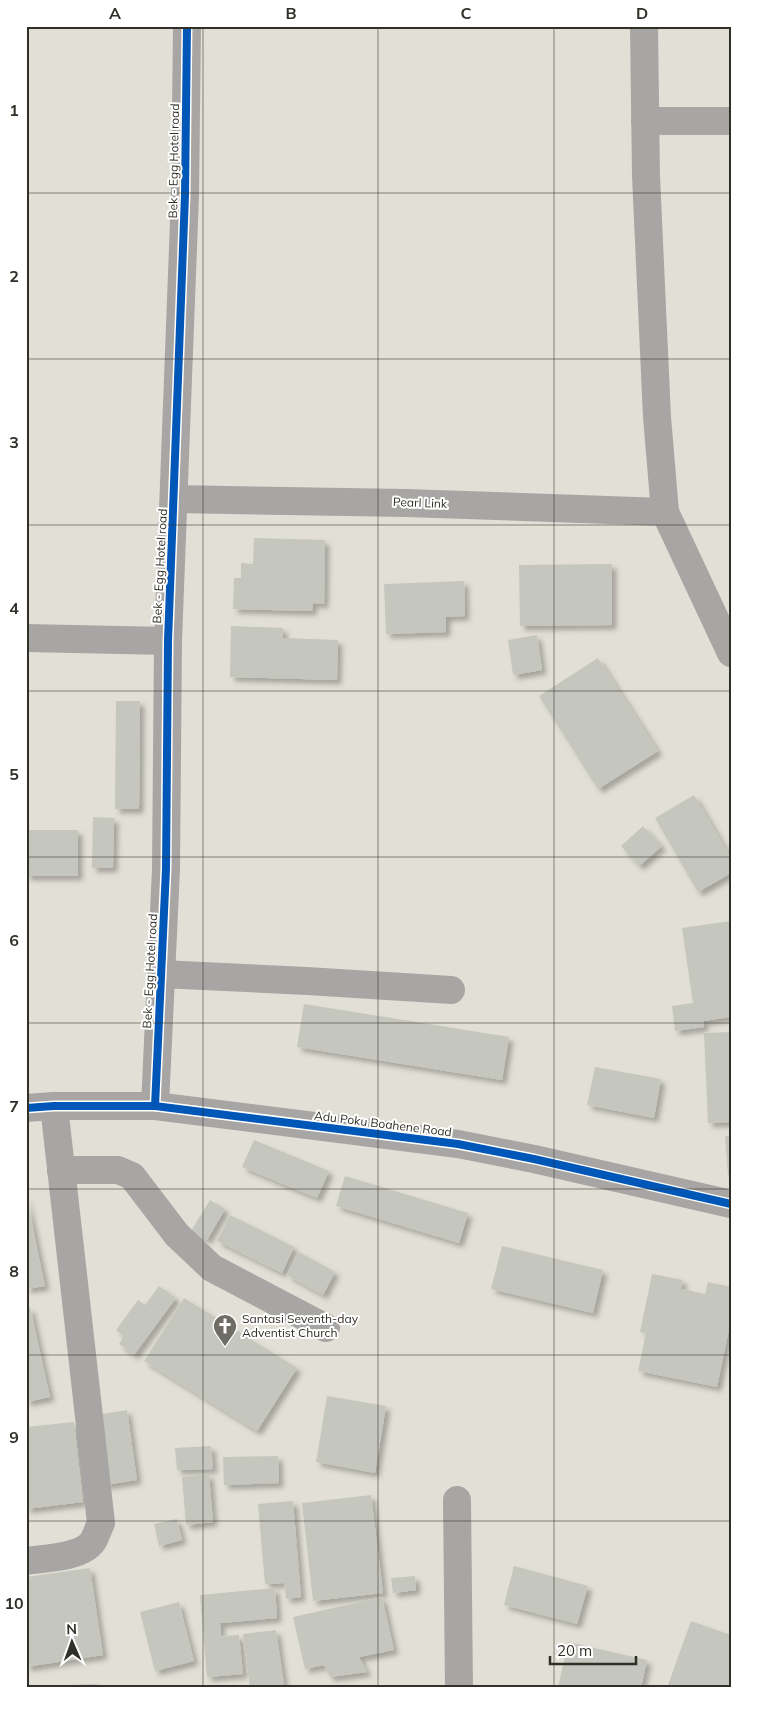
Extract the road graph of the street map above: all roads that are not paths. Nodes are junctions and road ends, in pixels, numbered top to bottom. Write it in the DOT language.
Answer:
graph roads {
  1 [pos="187,26"];
  2 [pos="644,26"];
  3 [pos="645,121"];
  4 [pos="731,121"];
  5 [pos="174,499"];
  6 [pos="666,512"];
  7 [pos="26,638"];
  8 [pos="168,641"];
  9 [pos="731,653"];
  10 [pos="161,974"];
  11 [pos="451,990"];
  12 [pos="54,1106"];
  13 [pos="155,1106"];
  14 [pos="26,1108"];
  15 [pos="61,1170"];
  16 [pos="731,1204"];
  17 [pos="326,1328"];
  18 [pos="457,1500"];
  19 [pos="26,1561"];
  20 [pos="459,1688"];
  1 -- 5 [label="street, Bek - Egg Hotel road"];
  2 -- 3 [label="street"];
  3 -- 4 [label="street"];
  3 -- 6 [label="street"];
  5 -- 6 [label="street, Pearl Link"];
  5 -- 8 [label="street, Bek - Egg Hotel road"];
  6 -- 9 [label="street"];
  7 -- 8 [label="street"];
  8 -- 10 [label="street, Bek - Egg Hotel road"];
  10 -- 11 [label="street"];
  10 -- 13 [label="street, Bek - Egg Hotel road"];
  12 -- 13 [label="street, Adu Poku Boahene Road"];
  12 -- 14 [label="street, Adu Poku Boahene Road"];
  12 -- 15 [label="street"];
  13 -- 16 [label="street, Adu Poku Boahene Road"];
  15 -- 17 [label="street"];
  15 -- 19 [label="street"];
  18 -- 20 [label="street"];
}
